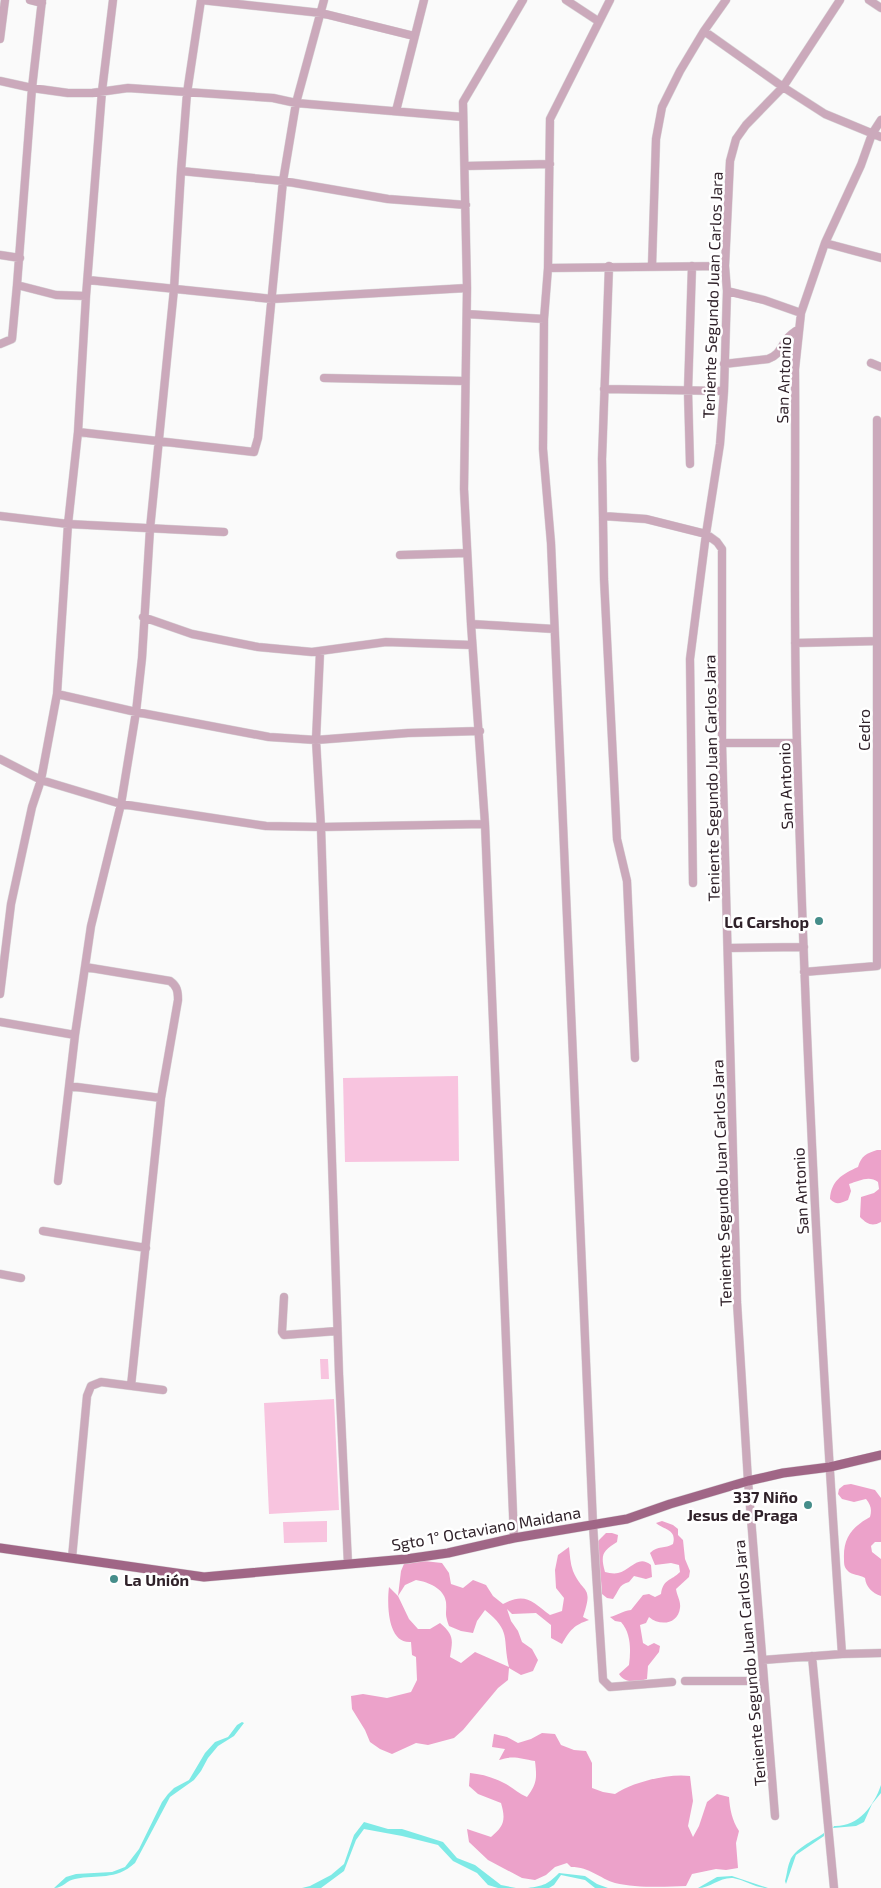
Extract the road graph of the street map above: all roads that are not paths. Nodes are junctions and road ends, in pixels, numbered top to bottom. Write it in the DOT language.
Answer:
graph roads {
  1 [pos="5,0"];
  2 [pos="30,0"];
  3 [pos="113,0"];
  4 [pos="324,0"];
  5 [pos="424,0"];
  6 [pos="523,0"];
  7 [pos="566,0"];
  8 [pos="610,0"];
  9 [pos="726,0"];
  10 [pos="840,0"];
  11 [pos="870,0"];
  12 [pos="42,2"];
  13 [pos="881,8"];
  14 [pos="320,13"];
  15 [pos="598,21"];
  16 [pos="704,31"];
  17 [pos="414,36"];
  18 [pos="0,39"];
  19 [pos="0,80"];
  20 [pos="32,88"];
  21 [pos="783,88"];
  22 [pos="102,91"];
  23 [pos="187,93"];
  24 [pos="296,103"];
  25 [pos="396,111"];
  26 [pos="463,117"];
  27 [pos="881,120"];
  28 [pos="872,134"];
  29 [pos="881,137"];
  30 [pos="550,164"];
  31 [pos="465,166"];
  32 [pos="180,171"];
  33 [pos="283,181"];
  34 [pos="466,205"];
  35 [pos="825,243"];
  36 [pos="0,256"];
  37 [pos="20,258"];
  38 [pos="881,258"];
  39 [pos="609,266"];
  40 [pos="652,266"];
  41 [pos="692,266"];
  42 [pos="725,266"];
  43 [pos="548,268"];
  44 [pos="88,280"];
  45 [pos="17,285"];
  46 [pos="467,288"];
  47 [pos="174,289"];
  48 [pos="727,291"];
  49 [pos="86,296"];
  50 [pos="272,298"];
  51 [pos="801,313"];
  52 [pos="467,314"];
  53 [pos="544,319"];
  54 [pos="799,329"];
  55 [pos="0,344"];
  56 [pos="871,363"];
  57 [pos="724,364"];
  58 [pos="881,367"];
  59 [pos="324,378"];
  60 [pos="465,381"];
  61 [pos="604,389"];
  62 [pos="688,391"];
  63 [pos="724,391"];
  64 [pos="877,420"];
  65 [pos="78,432"];
  66 [pos="159,441"];
  67 [pos="690,464"];
  68 [pos="879,514"];
  69 [pos="0,516"];
  70 [pos="603,516"];
  71 [pos="68,524"];
  72 [pos="150,529"];
  73 [pos="224,532"];
  74 [pos="706,534"];
  75 [pos="467,553"];
  76 [pos="400,555"];
  77 [pos="143,617"];
  78 [pos="471,624"];
  79 [pos="554,629"];
  80 [pos="879,641"];
  81 [pos="795,643"];
  82 [pos="472,645"];
  83 [pos="320,652"];
  84 [pos="57,694"];
  85 [pos="136,712"];
  86 [pos="480,731"];
  87 [pos="316,740"];
  88 [pos="722,743"];
  89 [pos="797,743"];
  90 [pos="0,759"];
  91 [pos="41,780"];
  92 [pos="121,804"];
  93 [pos="485,824"];
  94 [pos="321,827"];
  95 [pos="693,883"];
  96 [pos="804,947"];
  97 [pos="728,948"];
  98 [pos="85,966"];
  99 [pos="879,966"];
  100 [pos="804,972"];
  101 [pos="0,994"];
  102 [pos="0,1022"];
  103 [pos="75,1035"];
  104 [pos="635,1058"];
  105 [pos="69,1086"];
  106 [pos="161,1098"];
  107 [pos="58,1181"];
  108 [pos="43,1231"];
  109 [pos="146,1248"];
  110 [pos="0,1274"];
  111 [pos="21,1278"];
  112 [pos="284,1296"];
  113 [pos="337,1331"];
  114 [pos="132,1386"];
  115 [pos="163,1390"];
  116 [pos="881,1455"];
  117 [pos="830,1467"];
  118 [pos="748,1482"];
  119 [pos="593,1525"];
  120 [pos="514,1538"];
  121 [pos="0,1548"];
  122 [pos="72,1558"];
  123 [pos="348,1564"];
  124 [pos="881,1653"];
  125 [pos="842,1654"];
  126 [pos="812,1656"];
  127 [pos="762,1660"];
  128 [pos="685,1681"];
  129 [pos="763,1681"];
  130 [pos="672,1682"];
  131 [pos="775,1816"];
  132 [pos="834,1888"];
  1 -- 18 [label="street"];
  2 -- 12 [label="street"];
  3 -- 22 [label="street"];
  4 -- 14 [label="street"];
  5 -- 17 [label="street"];
  6 -- 26 [label="street"];
  7 -- 15 [label="street"];
  8 -- 15 [label="street"];
  9 -- 16 [label="street"];
  10 -- 21 [label="street, Teniente Segundo Juan Carlos Jara"];
  11 -- 13 [label="street"];
  12 -- 20 [label="street"];
  14 -- 17 [label="street"];
  14 -- 23 [label="street"];
  14 -- 24 [label="street"];
  15 -- 30 [label="street"];
  16 -- 21 [label="street"];
  16 -- 40 [label="street"];
  17 -- 25 [label="street"];
  19 -- 20 [label="street"];
  20 -- 22 [label="street"];
  20 -- 37 [label="street"];
  21 -- 28 [label="street"];
  21 -- 42 [label="street, Teniente Segundo Juan Carlos Jara"];
  22 -- 23 [label="street"];
  22 -- 44 [label="street"];
  23 -- 24 [label="street"];
  23 -- 32 [label="street"];
  24 -- 25 [label="street"];
  24 -- 33 [label="street"];
  25 -- 26 [label="street"];
  26 -- 31 [label="street"];
  27 -- 28 [label="street, San Antonio"];
  28 -- 29 [label="street"];
  28 -- 35 [label="street, San Antonio"];
  30 -- 31 [label="street"];
  30 -- 43 [label="street"];
  31 -- 34 [label="street"];
  32 -- 33 [label="street"];
  32 -- 47 [label="street"];
  33 -- 34 [label="street"];
  33 -- 50 [label="street"];
  34 -- 46 [label="street"];
  35 -- 38 [label="street"];
  35 -- 51 [label="street, San Antonio"];
  36 -- 37 [label="street"];
  37 -- 45 [label="street"];
  39 -- 40 [label="street"];
  39 -- 43 [label="street"];
  39 -- 61 [label="street"];
  40 -- 41 [label="street"];
  41 -- 42 [label="street"];
  41 -- 62 [label="street"];
  42 -- 48 [label="street, Teniente Segundo Juan Carlos Jara"];
  43 -- 53 [label="street"];
  44 -- 47 [label="street"];
  44 -- 49 [label="street"];
  45 -- 49 [label="street"];
  45 -- 55 [label="street"];
  46 -- 50 [label="street"];
  46 -- 52 [label="street"];
  47 -- 50 [label="street"];
  47 -- 66 [label="street"];
  48 -- 51 [label="street"];
  48 -- 57 [label="street, Teniente Segundo Juan Carlos Jara"];
  49 -- 65 [label="street"];
  50 -- 66 [label="street"];
  51 -- 54 [label="street, San Antonio"];
  52 -- 53 [label="street"];
  52 -- 60 [label="street"];
  53 -- 79 [label="street"];
  54 -- 57 [label="street"];
  54 -- 81 [label="street, San Antonio"];
  56 -- 58 [label="street"];
  57 -- 63 [label="street, Teniente Segundo Juan Carlos Jara"];
  59 -- 60 [label="street"];
  60 -- 75 [label="street"];
  61 -- 62 [label="street"];
  61 -- 70 [label="street"];
  62 -- 63 [label="street"];
  62 -- 67 [label="street"];
  63 -- 74 [label="street, Teniente Segundo Juan Carlos Jara"];
  64 -- 68 [label="street, Cedro"];
  65 -- 66 [label="street"];
  65 -- 71 [label="street"];
  66 -- 72 [label="street"];
  68 -- 80 [label="street, Cedro"];
  69 -- 71 [label="street"];
  70 -- 74 [label="street"];
  70 -- 104 [label="street"];
  71 -- 72 [label="street"];
  71 -- 84 [label="street"];
  72 -- 73 [label="street"];
  72 -- 77 [label="street"];
  74 -- 88 [label="street, Teniente Segundo Juan Carlos Jara"];
  74 -- 95 [label="street, Teniente Segundo Juan Carlos Jara"];
  75 -- 76 [label="street"];
  75 -- 78 [label="street"];
  77 -- 83 [label="street"];
  77 -- 85 [label="street"];
  78 -- 79 [label="street"];
  78 -- 82 [label="street"];
  79 -- 119 [label="street"];
  80 -- 81 [label="street"];
  80 -- 99 [label="street, Cedro"];
  81 -- 89 [label="street, San Antonio"];
  82 -- 83 [label="street"];
  82 -- 86 [label="street"];
  83 -- 87 [label="street"];
  84 -- 85 [label="street"];
  84 -- 91 [label="street"];
  85 -- 87 [label="street"];
  85 -- 92 [label="street"];
  86 -- 87 [label="street"];
  86 -- 93 [label="street"];
  87 -- 94 [label="street"];
  88 -- 89 [label="street"];
  88 -- 97 [label="street, Teniente Segundo Juan Carlos Jara"];
  89 -- 96 [label="street, San Antonio"];
  90 -- 91 [label="street"];
  91 -- 92 [label="street"];
  91 -- 101 [label="street"];
  92 -- 94 [label="street"];
  92 -- 98 [label="street"];
  93 -- 94 [label="street"];
  93 -- 120 [label="street"];
  94 -- 113 [label="street"];
  96 -- 97 [label="street"];
  96 -- 100 [label="street, San Antonio"];
  97 -- 118 [label="street, Teniente Segundo Juan Carlos Jara"];
  98 -- 103 [label="street"];
  98 -- 106 [label="street"];
  99 -- 100 [label="street, Cedro"];
  100 -- 117 [label="street, San Antonio"];
  102 -- 103 [label="street"];
  103 -- 105 [label="street"];
  105 -- 106 [label="street"];
  105 -- 107 [label="street"];
  106 -- 109 [label="street"];
  108 -- 109 [label="street"];
  109 -- 114 [label="street"];
  110 -- 111 [label="street"];
  112 -- 113 [label="street"];
  113 -- 123 [label="street"];
  114 -- 115 [label="street"];
  114 -- 122 [label="street"];
  116 -- 117 [label="main road, Sgto 1° Octaviano Maidana"];
  117 -- 118 [label="main road, Sgto 1° Octaviano Maidana"];
  117 -- 125 [label="street, San Antonio"];
  118 -- 119 [label="main road, Sgto 1° Octaviano Maidana"];
  118 -- 127 [label="street, Teniente Segundo Juan Carlos Jara"];
  119 -- 120 [label="main road, Sgto 1° Octaviano Maidana"];
  119 -- 130 [label="street"];
  120 -- 123 [label="main road, Sgto 1° Octaviano Maidana"];
  121 -- 122 [label="main road, Sgto 1° Octaviano Maidana"];
  122 -- 123 [label="main road, Sgto 1° Octaviano Maidana"];
  124 -- 125 [label="street"];
  125 -- 126 [label="street"];
  126 -- 127 [label="street"];
  126 -- 132 [label="street"];
  127 -- 129 [label="street, Teniente Segundo Juan Carlos Jara"];
  128 -- 129 [label="street"];
  129 -- 131 [label="street, Teniente Segundo Juan Carlos Jara"];
}
